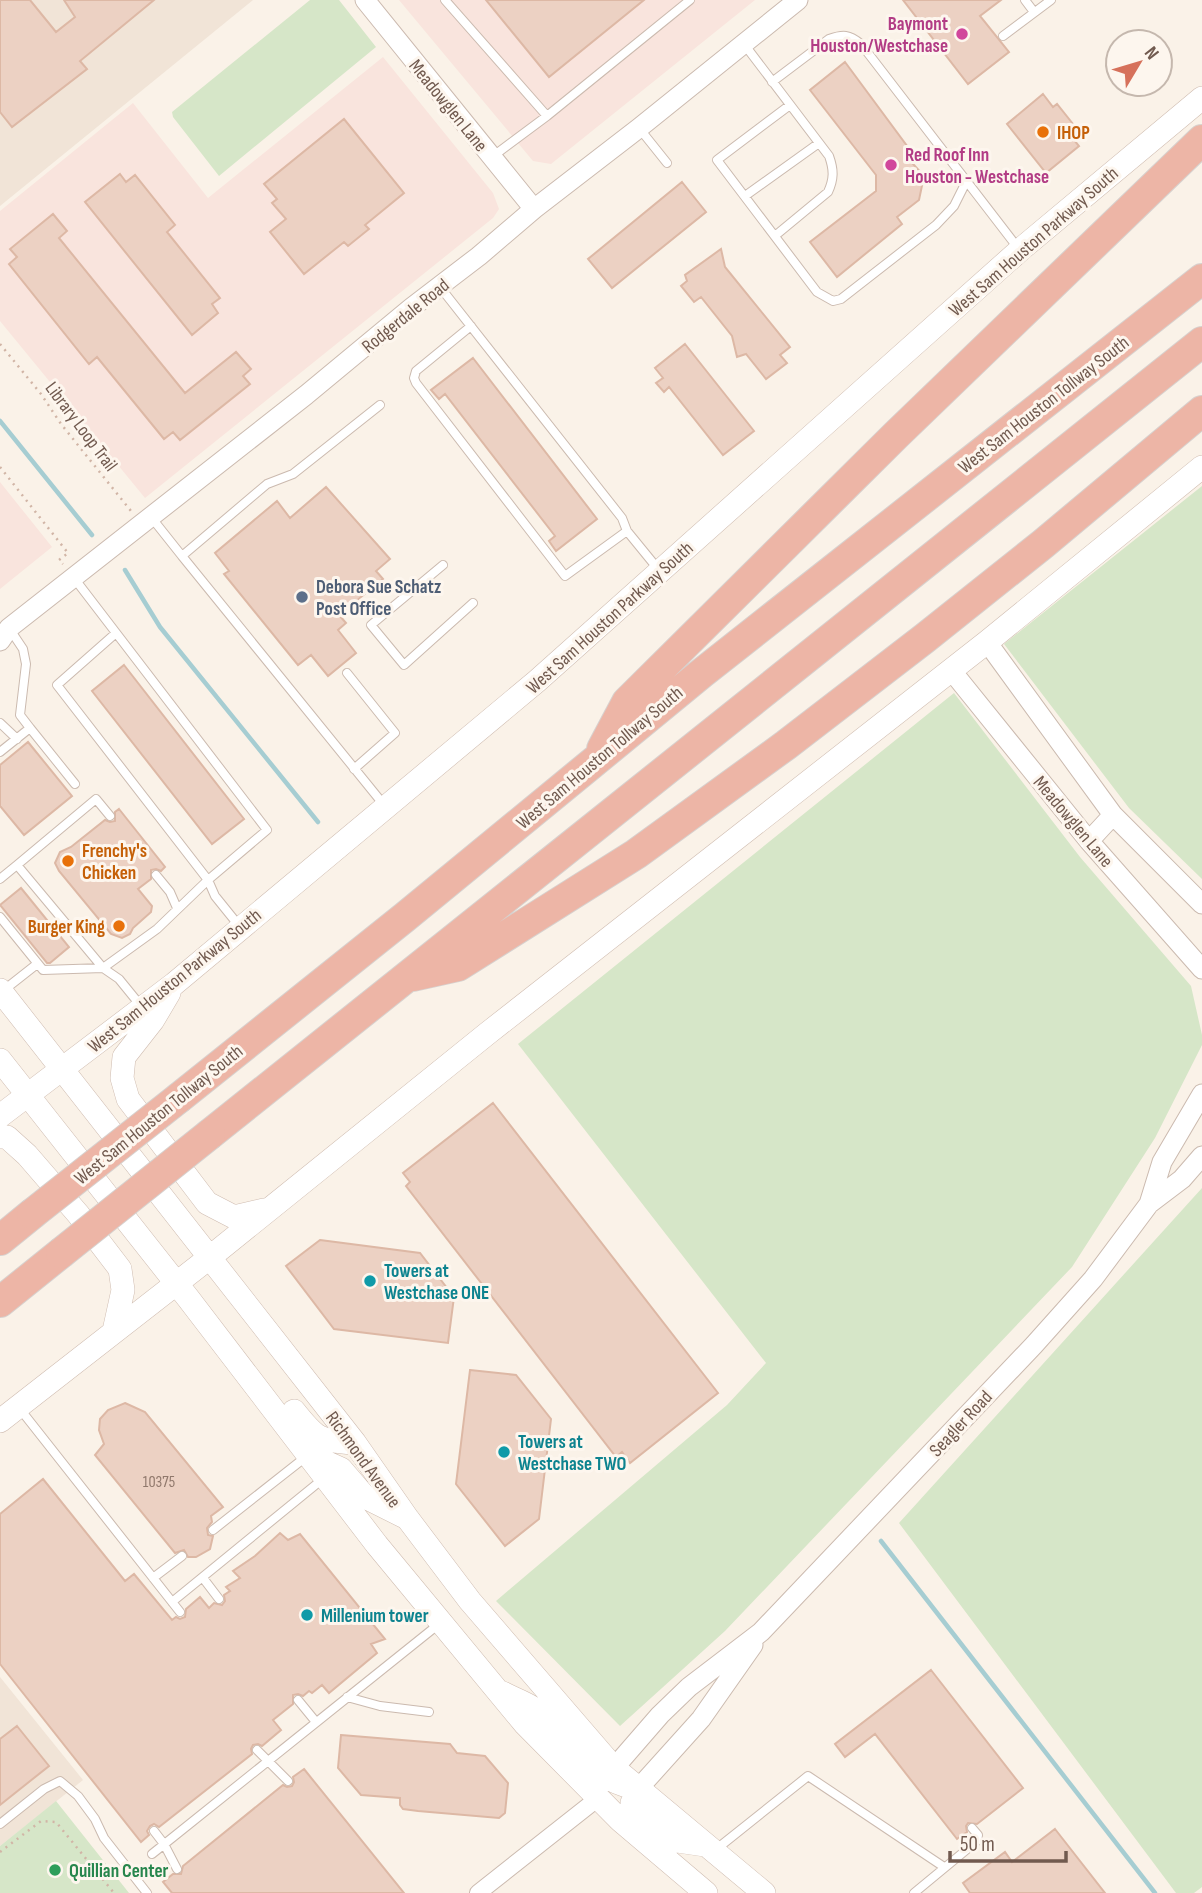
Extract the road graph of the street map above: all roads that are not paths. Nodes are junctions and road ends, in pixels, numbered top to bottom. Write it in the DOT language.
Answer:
graph roads {
  1 [pos="365,0"];
  2 [pos="445,0"];
  3 [pos="690,0"];
  4 [pos="798,0"];
  5 [pos="1025,0"];
  6 [pos="1051,0"];
  7 [pos="1034,12"];
  8 [pos="1003,36"];
  9 [pos="744,44"];
  10 [pos="772,82"];
  11 [pos="1202,98"];
  12 [pos="790,105"];
  13 [pos="547,117"];
  14 [pos="639,128"];
  15 [pos="1202,140"];
  16 [pos="819,143"];
  17 [pos="492,158"];
  18 [pos="667,163"];
  19 [pos="966,182"];
  20 [pos="745,197"];
  21 [pos="534,209"];
  22 [pos="776,235"];
  23 [pos="1020,250"];
  24 [pos="1202,279"];
  25 [pos="440,287"];
  26 [pos="471,326"];
  27 [pos="1202,342"];
  28 [pos="380,405"];
  29 [pos="1202,411"];
  30 [pos="1202,467"];
  31 [pos="140,526"];
  32 [pos="627,531"];
  33 [pos="182,556"];
  34 [pos="443,565"];
  35 [pos="660,571"];
  36 [pos="77,576"];
  37 [pos="473,603"];
  38 [pos="3,633"];
  39 [pos="116,633"];
  40 [pos="987,642"];
  41 [pos="951,670"];
  42 [pos="347,673"];
  43 [pos="0,723"];
  44 [pos="30,728"];
  45 [pos="17,739"];
  46 [pos="0,752"];
  47 [pos="596,760"];
  48 [pos="354,769"];
  49 [pos="75,784"];
  50 [pos="386,808"];
  51 [pos="1113,815"];
  52 [pos="110,816"];
  53 [pos="1089,841"];
  54 [pos="17,865"];
  55 [pos="156,875"];
  56 [pos="0,879"];
  57 [pos="208,880"];
  58 [pos="1202,904"];
  59 [pos="177,908"];
  60 [pos="0,917"];
  61 [pos="240,927"];
  62 [pos="37,964"];
  63 [pos="103,968"];
  64 [pos="1202,969"];
  65 [pos="406,978"];
  66 [pos="174,984"];
  67 [pos="1,991"];
  68 [pos="142,1008"];
  69 [pos="0,1060"];
  70 [pos="62,1069"];
  71 [pos="1202,1094"];
  72 [pos="27,1095"];
  73 [pos="0,1116"];
  74 [pos="0,1137"];
  75 [pos="1202,1156"];
  76 [pos="1149,1204"];
  77 [pos="268,1209"];
  78 [pos="30,1212"];
  79 [pos="0,1226"];
  80 [pos="0,1240"];
  81 [pos="209,1258"];
  82 [pos="177,1283"];
  83 [pos="0,1302"];
  84 [pos="114,1331"];
  85 [pos="250,1378"];
  86 [pos="9,1414"];
  87 [pos="355,1443"];
  88 [pos="309,1455"];
  89 [pos="326,1477"];
  90 [pos="408,1519"];
  91 [pos="213,1530"];
  92 [pos="182,1556"];
  93 [pos="153,1578"];
  94 [pos="203,1578"];
  95 [pos="219,1600"];
  96 [pos="172,1602"];
  97 [pos="180,1612"];
  98 [pos="440,1623"];
  99 [pos="761,1633"];
  100 [pos="497,1690"];
  101 [pos="347,1697"];
  102 [pos="298,1700"];
  103 [pos="429,1712"];
  104 [pos="316,1722"];
  105 [pos="257,1750"];
  106 [pos="269,1760"];
  107 [pos="614,1768"];
  108 [pos="288,1781"];
  109 [pos="638,1789"];
  110 [pos="597,1798"];
  111 [pos="0,1824"];
  112 [pos="972,1828"];
  113 [pos="154,1832"];
  114 [pos="164,1844"];
  115 [pos="709,1849"];
  116 [pos="152,1854"];
  117 [pos="944,1867"];
  118 [pos="177,1869"];
  119 [pos="147,1893"];
  120 [pos="478,1893"];
  121 [pos="706,1893"];
  122 [pos="764,1893"];
  123 [pos="914,1893"];
  1 -- 17 [label="street, Meadowglen Lane"];
  2 -- 13 [label="lane"];
  3 -- 13 [label="lane"];
  4 -- 9 [label="street, Rodgerdale Road"];
  5 -- 7 [label="lane"];
  6 -- 7 [label="lane"];
  7 -- 8 [label="lane"];
  9 -- 10 [label="lane"];
  9 -- 14 [label="street, Rodgerdale Road"];
  10 -- 12 [label="lane"];
  10 -- 19 [label="lane"];
  11 -- 23 [label="main road, West Sam Houston Parkway South"];
  12 -- 16 [label="lane"];
  12 -- 20 [label="lane"];
  13 -- 17 [label="lane"];
  14 -- 18 [label="lane"];
  14 -- 21 [label="street, Rodgerdale Road"];
  15 -- 47 [label="highway"];
  16 -- 20 [label="lane"];
  16 -- 22 [label="lane"];
  17 -- 21 [label="street, Meadowglen Lane"];
  19 -- 22 [label="lane"];
  19 -- 23 [label="lane"];
  20 -- 22 [label="lane"];
  21 -- 25 [label="street, Rodgerdale Road"];
  23 -- 35 [label="main road, West Sam Houston Parkway South"];
  24 -- 47 [label="highway, West Sam Houston Tollway South"];
  25 -- 26 [label="lane"];
  25 -- 31 [label="street, Rodgerdale Road"];
  26 -- 32 [label="lane"];
  26 -- 32 [label="lane"];
  27 -- 65 [label="highway"];
  28 -- 33 [label="lane"];
  29 -- 65 [label="highway"];
  30 -- 40 [label="main road"];
  31 -- 33 [label="lane"];
  31 -- 36 [label="street, Rodgerdale Road"];
  32 -- 35 [label="lane"];
  33 -- 48 [label="lane"];
  34 -- 37 [label="lane"];
  35 -- 50 [label="main road, West Sam Houston Parkway South"];
  36 -- 38 [label="street, Rodgerdale Road"];
  36 -- 39 [label="lane"];
  38 -- 44 [label="lane"];
  39 -- 57 [label="lane"];
  39 -- 57 [label="lane"];
  40 -- 41 [label="main road"];
  40 -- 51 [label="street, Meadowglen Lane"];
  41 -- 53 [label="street, Meadowglen Lane"];
  41 -- 77 [label="main road"];
  42 -- 48 [label="lane"];
  43 -- 45 [label="lane"];
  44 -- 45 [label="lane"];
  44 -- 49 [label="lane"];
  45 -- 46 [label="lane"];
  47 -- 78 [label="highway, West Sam Houston Tollway South, bridge"];
  48 -- 50 [label="lane"];
  50 -- 61 [label="main road, West Sam Houston Parkway South"];
  51 -- 53 [label="street"];
  51 -- 58 [label="street, Meadowglen Lane"];
  52 -- 54 [label="lane"];
  53 -- 64 [label="street, Meadowglen Lane"];
  54 -- 56 [label="lane"];
  54 -- 63 [label="lane"];
  55 -- 59 [label="lane"];
  57 -- 59 [label="lane"];
  57 -- 61 [label="lane"];
  59 -- 63 [label="lane"];
  60 -- 62 [label="lane"];
  61 -- 66 [label="main road, West Sam Houston Parkway South"];
  62 -- 63 [label="lane"];
  62 -- 67 [label="lane"];
  63 -- 68 [label="lane"];
  65 -- 83 [label="highway, bridge"];
  66 -- 68 [label="main road, West Sam Houston Parkway South"];
  66 -- 77 [label="main road"];
  67 -- 70 [label="main road, Richmond Avenue"];
  68 -- 70 [label="main road, West Sam Houston Parkway South"];
  69 -- 72 [label="main road"];
  70 -- 72 [label="main road, West Sam Houston Parkway South"];
  70 -- 81 [label="main road, Richmond Avenue"];
  71 -- 76 [label="street, Seagler Road"];
  72 -- 73 [label="main road, West Sam Houston Parkway South"];
  72 -- 82 [label="main road"];
  74 -- 84 [label="main road"];
  75 -- 76 [label="street, Seagler Road"];
  76 -- 99 [label="street, Seagler Road"];
  77 -- 81 [label="main road"];
  78 -- 79 [label="highway"];
  78 -- 80 [label="highway"];
  81 -- 82 [label="main road"];
  81 -- 87 [label="main road, Richmond Avenue"];
  82 -- 84 [label="main road"];
  82 -- 85 [label="main road"];
  84 -- 86 [label="main road"];
  85 -- 87 [label="main road"];
  85 -- 88 [label="main road"];
  86 -- 93 [label="lane"];
  87 -- 90 [label="main road, Richmond Avenue"];
  88 -- 89 [label="main road"];
  88 -- 90 [label="main road"];
  88 -- 91 [label="lane"];
  89 -- 94 [label="lane"];
  89 -- 98 [label="main road"];
  90 -- 107 [label="main road, Richmond Avenue"];
  92 -- 93 [label="lane"];
  93 -- 96 [label="lane"];
  94 -- 95 [label="lane"];
  94 -- 96 [label="lane"];
  96 -- 97 [label="lane"];
  98 -- 100 [label="main road"];
  98 -- 101 [label="lane"];
  99 -- 107 [label="street, Seagler Road"];
  99 -- 109 [label="street, Seagler Road"];
  100 -- 109 [label="main road"];
  100 -- 110 [label="main road"];
  101 -- 103 [label="lane"];
  101 -- 104 [label="lane"];
  102 -- 104 [label="lane"];
  104 -- 106 [label="lane"];
  105 -- 106 [label="lane"];
  106 -- 108 [label="lane"];
  106 -- 114 [label="lane"];
  107 -- 109 [label="main road, Richmond Avenue"];
  109 -- 115 [label="main road, Richmond Avenue"];
  110 -- 115 [label="main road"];
  110 -- 120 [label="street"];
  110 -- 121 [label="main road"];
  111 -- 119 [label="lane"];
  112 -- 117 [label="lane"];
  113 -- 114 [label="lane"];
  114 -- 116 [label="lane"];
  114 -- 118 [label="lane"];
  115 -- 117 [label="lane"];
  115 -- 122 [label="main road, Richmond Avenue"];
  117 -- 123 [label="lane"];
}
